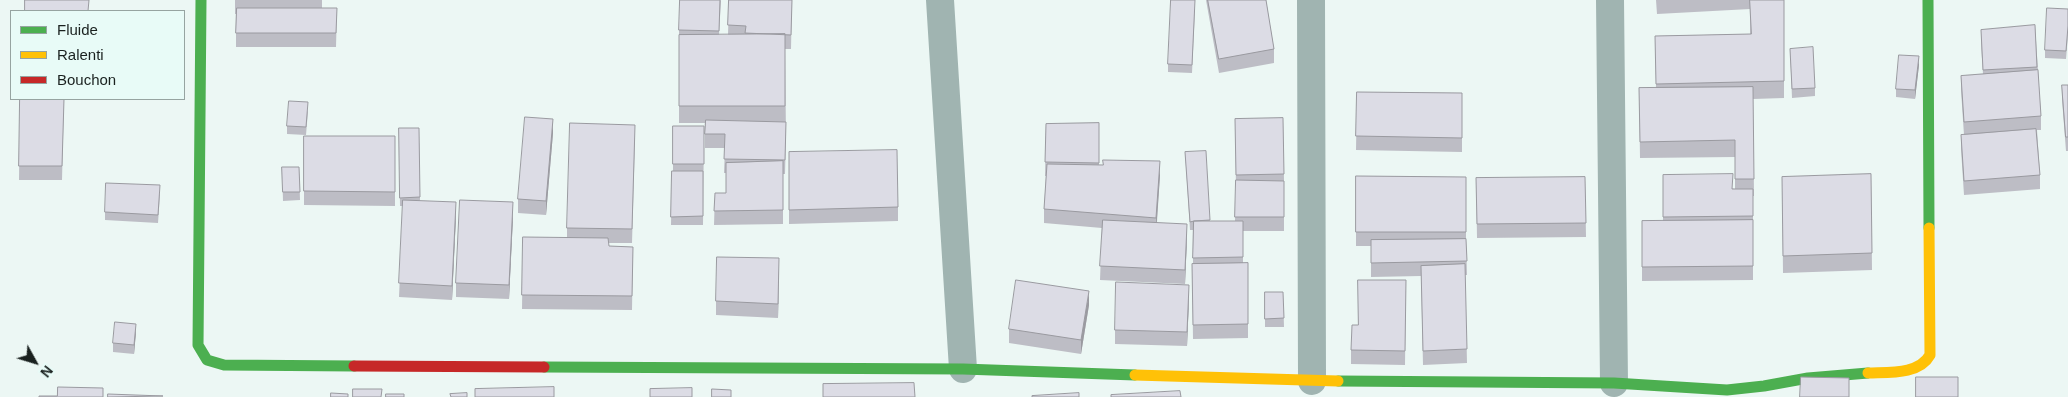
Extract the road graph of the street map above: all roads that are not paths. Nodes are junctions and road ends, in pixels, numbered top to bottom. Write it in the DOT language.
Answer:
graph roads {
  1 [pos="201,0"];
  2 [pos="940,0"];
  3 [pos="1311,0"];
  4 [pos="1610,0"];
  5 [pos="1928,0"];
  6 [pos="963,369"];
  7 [pos="1312,380"];
  8 [pos="1614,383"];
  1 -- 6 [label="street"];
  2 -- 6 [label="street"];
  3 -- 7 [label="street"];
  4 -- 8 [label="street"];
  5 -- 8 [label="street"];
  6 -- 7 [label="street"];
  7 -- 8 [label="street"];
}
